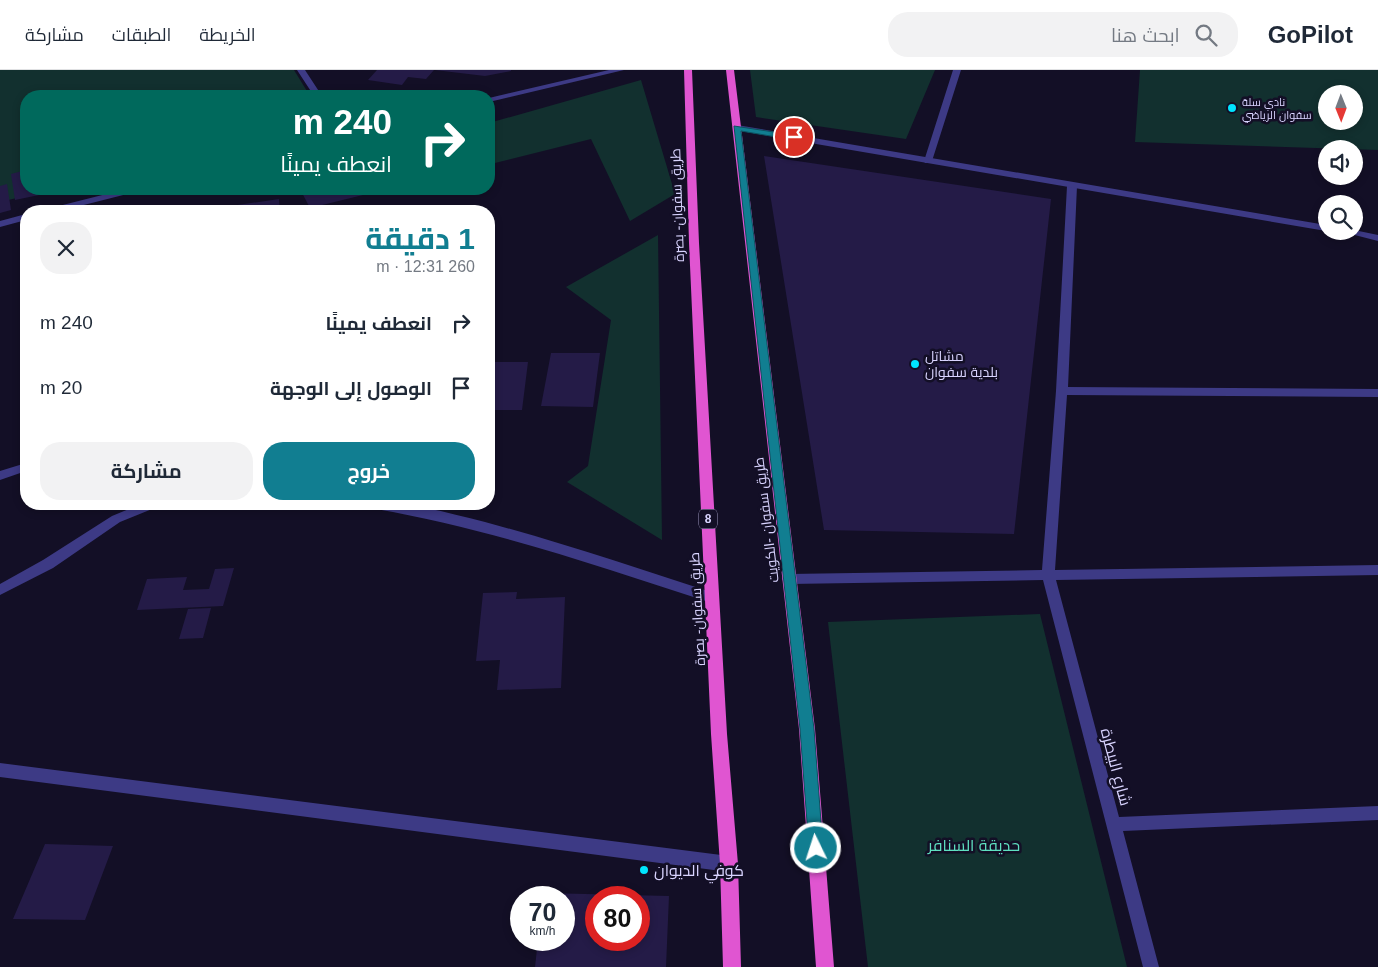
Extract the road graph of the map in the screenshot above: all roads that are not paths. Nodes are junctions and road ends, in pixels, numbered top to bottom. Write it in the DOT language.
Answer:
graph roads {
  1 [pos="302,70"];
  2 [pos="569,70"];
  3 [pos="620,70"];
  4 [pos="688,70"];
  5 [pos="730,70"];
  6 [pos="957,70"];
  7 [pos="578,78"];
  8 [pos="314,90"];
  9 [pos="495,99"];
  10 [pos="737,128"];
  11 [pos="928,161"];
  12 [pos="1072,186"];
  13 [pos="113,195"];
  14 [pos="73,205"];
  15 [pos="20,219"];
  16 [pos="0,224"];
  17 [pos="1318,227"];
  18 [pos="1363,235"];
  19 [pos="1378,238"];
  20 [pos="1062,391"];
  21 [pos="1378,393"];
  22 [pos="20,469"];
  23 [pos="0,476"];
  24 [pos="138,510"];
  25 [pos="414,510"];
  26 [pos="1378,570"];
  27 [pos="1048,575"];
  28 [pos="789,579"];
  29 [pos="0,590"];
  30 [pos="712,598"];
  31 [pos="0,770"];
  32 [pos="1378,813"];
  33 [pos="1112,824"];
  34 [pos="730,864"];
  35 [pos="732,967"];
  36 [pos="825,967"];
  37 [pos="1151,967"];
  1 -- 8 [label="street"];
  2 -- 7 [label="street"];
  3 -- 7 [label="street"];
  4 -- 30 [label="highway, طريق سفوان- بصرة / 8"];
  5 -- 10 [label="highway, طريق سفوان -الكويت"];
  6 -- 11 [label="street"];
  7 -- 9 [label="street"];
  10 -- 11 [label="street"];
  10 -- 28 [label="highway, طريق سفوان -الكويت"];
  11 -- 12 [label="street"];
  12 -- 17 [label="street"];
  12 -- 20 [label="street, شارع البيطرة"];
  13 -- 14 [label="street"];
  15 -- 16 [label="street"];
  18 -- 19 [label="street"];
  20 -- 21 [label="street"];
  20 -- 27 [label="street, شارع البيطرة"];
  22 -- 23 [label="street"];
  24 -- 29 [label="street"];
  25 -- 30 [label="street"];
  26 -- 27 [label="street"];
  27 -- 28 [label="street"];
  27 -- 33 [label="street, شارع البيطرة"];
  28 -- 36 [label="highway, طريق سفوان -الكويت"];
  30 -- 34 [label="highway, طريق سفوان- بصرة / 8"];
  31 -- 34 [label="street"];
  32 -- 33 [label="street"];
  33 -- 37 [label="street, شارع البيطرة"];
  34 -- 35 [label="highway, طريق سفوان- بصرة / 8"];
}
